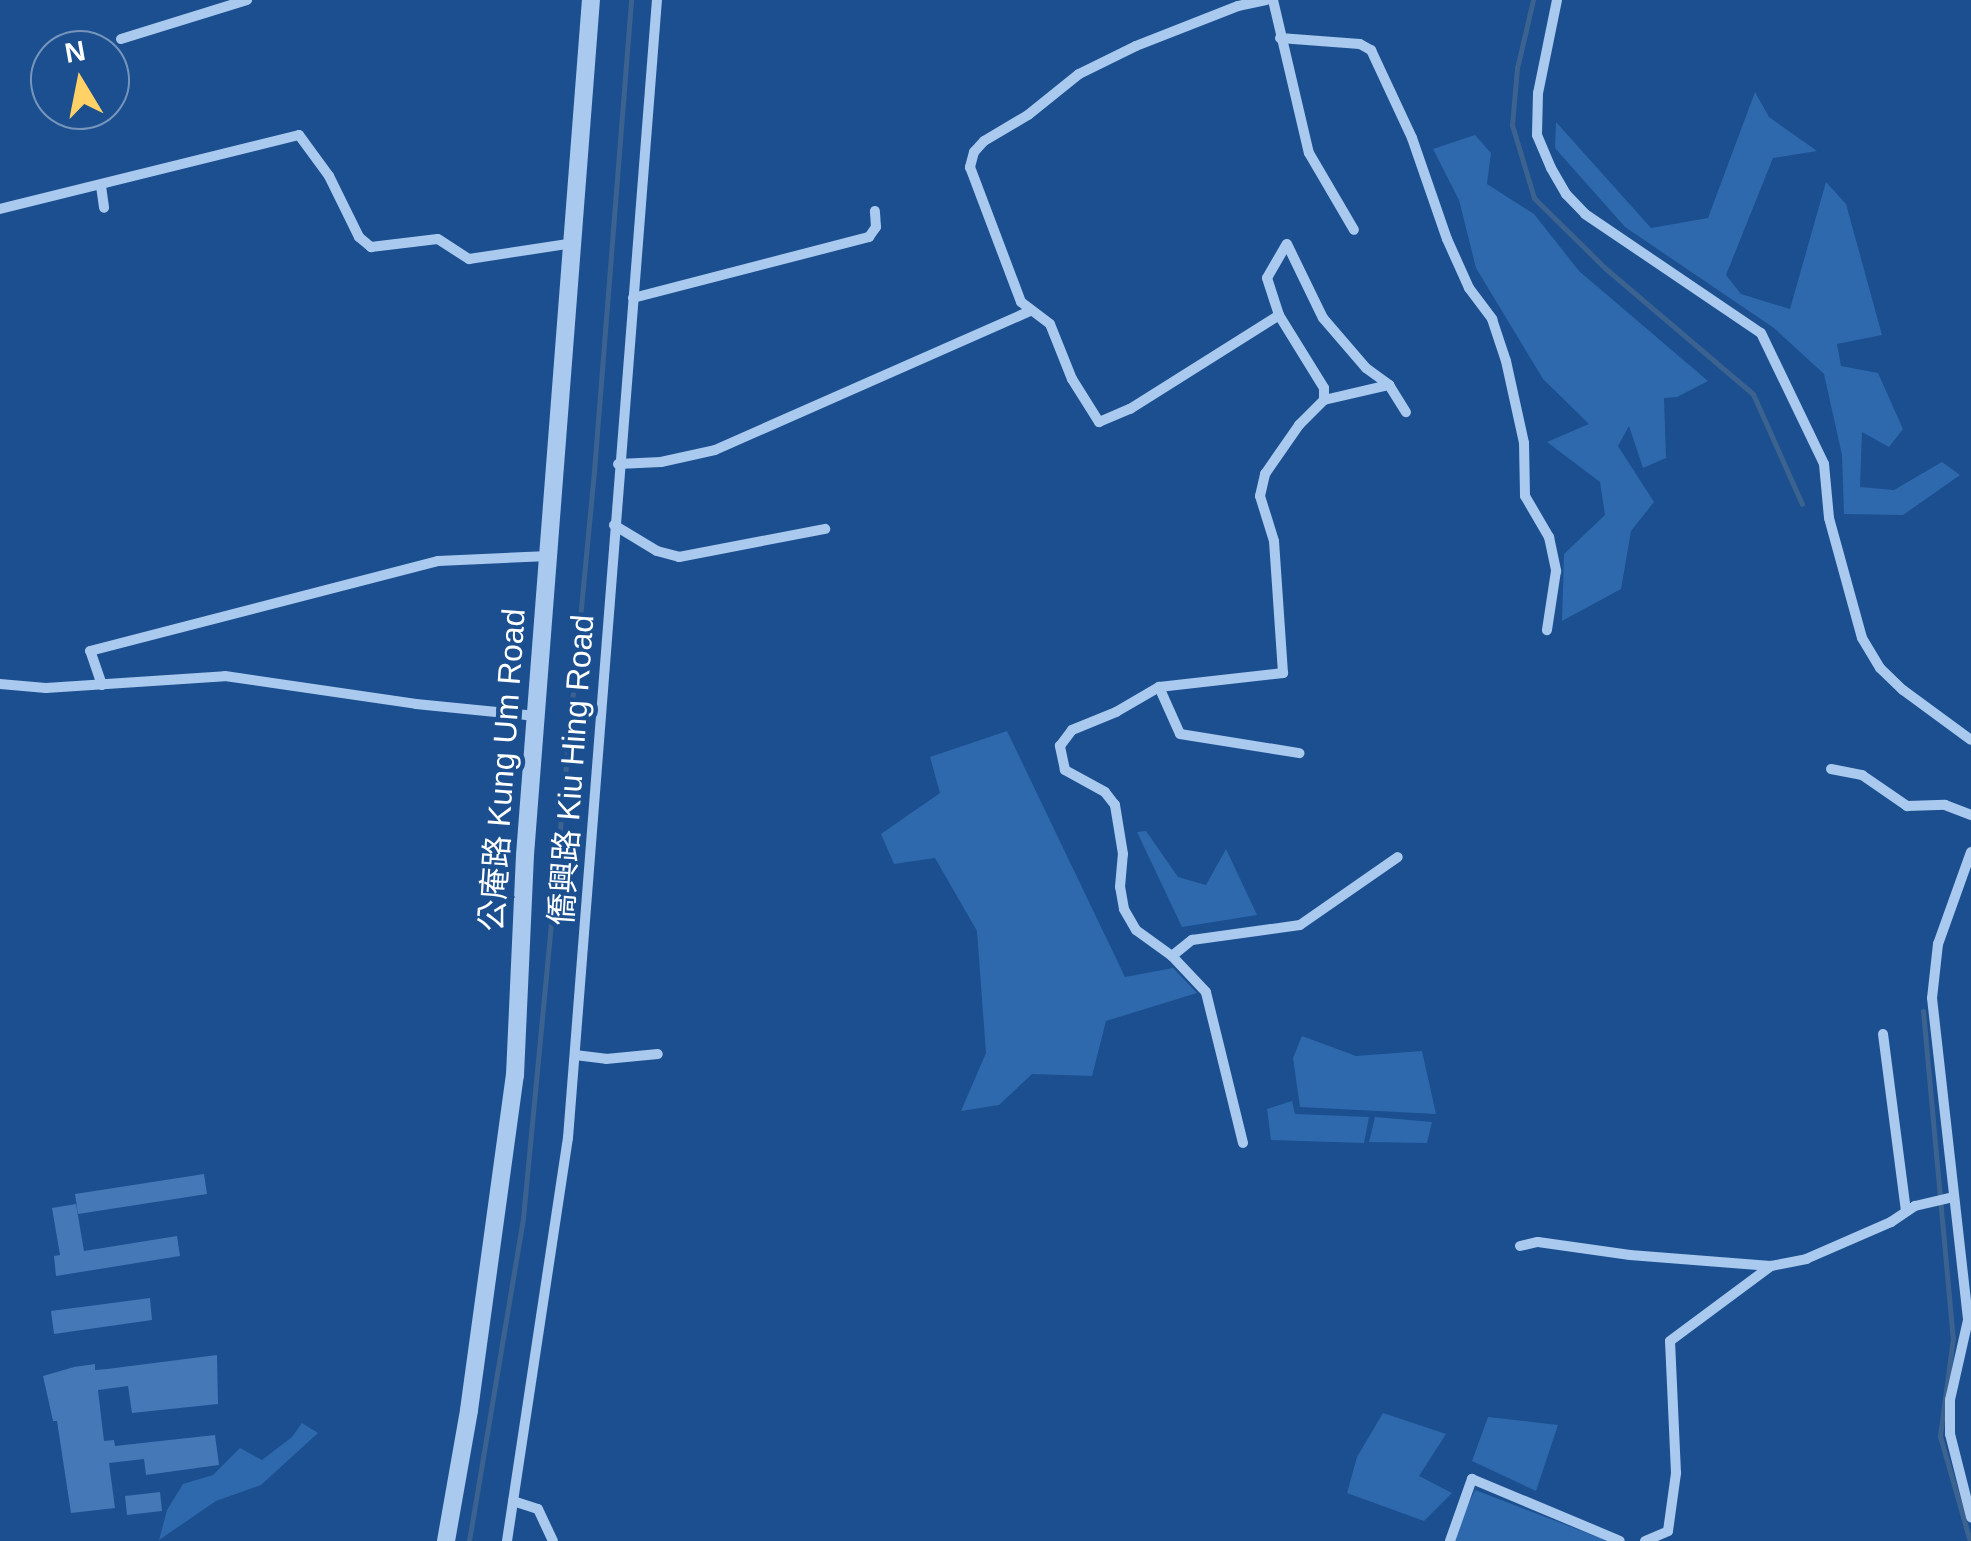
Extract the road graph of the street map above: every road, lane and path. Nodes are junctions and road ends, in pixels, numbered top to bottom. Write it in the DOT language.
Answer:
graph roads {
  1 [pos="247,0"];
  2 [pos="592,0"];
  3 [pos="657,0"];
  4 [pos="1269,0"];
  5 [pos="1557,0"];
  6 [pos="130,36"];
  7 [pos="1280,38"];
  8 [pos="102,186"];
  9 [pos="104,208"];
  10 [pos="0,210"];
  11 [pos="875,212"];
  12 [pos="1354,230"];
  13 [pos="573,243"];
  14 [pos="633,298"];
  15 [pos="1030,311"];
  16 [pos="1279,316"];
  17 [pos="1389,386"];
  18 [pos="1324,400"];
  19 [pos="1406,412"];
  20 [pos="618,464"];
  21 [pos="614,525"];
  22 [pos="825,529"];
  23 [pos="549,556"];
  24 [pos="1547,630"];
  25 [pos="0,684"];
  26 [pos="102,685"];
  27 [pos="1158,687"];
  28 [pos="536,716"];
  29 [pos="1971,740"];
  30 [pos="1299,753"];
  31 [pos="1831,769"];
  32 [pos="1971,814"];
  33 [pos="1971,852"];
  34 [pos="1398,857"];
  35 [pos="1172,956"];
  36 [pos="1883,1034"];
  37 [pos="658,1054"];
  38 [pos="575,1056"];
  39 [pos="1243,1143"];
  40 [pos="1950,1197"];
  41 [pos="1911,1208"];
  42 [pos="1520,1246"];
  43 [pos="1771,1266"];
  44 [pos="514,1501"];
  45 [pos="1971,1517"];
  46 [pos="446,1541"];
  47 [pos="507,1541"];
  48 [pos="553,1541"];
  49 [pos="1450,1541"];
  50 [pos="1620,1541"];
  51 [pos="1644,1541"];
  1 -- 6 [label="street"];
  2 -- 13 [label="street, 公庵路 Kung Um Road"];
  3 -- 14 [label="street, 僑興路 Kiu Hing Road"];
  4 -- 7 [label="street"];
  4 -- 15 [label="street"];
  5 -- 29 [label="street"];
  7 -- 12 [label="street"];
  7 -- 24 [label="street"];
  8 -- 9 [label="street"];
  8 -- 10 [label="street"];
  8 -- 13 [label="street"];
  11 -- 14 [label="street"];
  13 -- 23 [label="street, 公庵路 Kung Um Road"];
  14 -- 20 [label="street, 僑興路 Kiu Hing Road"];
  15 -- 16 [label="street"];
  15 -- 20 [label="street"];
  16 -- 17 [label="street"];
  16 -- 18 [label="street"];
  17 -- 18 [label="street"];
  17 -- 19 [label="street"];
  18 -- 27 [label="street"];
  20 -- 21 [label="street, 僑興路 Kiu Hing Road"];
  21 -- 22 [label="street"];
  21 -- 38 [label="street, 僑興路 Kiu Hing Road"];
  23 -- 26 [label="street"];
  23 -- 28 [label="street, 公庵路 Kung Um Road"];
  25 -- 26 [label="street"];
  26 -- 28 [label="street"];
  27 -- 30 [label="street"];
  27 -- 35 [label="street"];
  28 -- 46 [label="street, 公庵路 Kung Um Road"];
  31 -- 32 [label="street"];
  33 -- 40 [label="street"];
  34 -- 35 [label="street"];
  35 -- 39 [label="street"];
  36 -- 41 [label="street"];
  37 -- 38 [label="street"];
  38 -- 44 [label="street, 僑興路 Kiu Hing Road"];
  40 -- 41 [label="street"];
  40 -- 45 [label="street"];
  41 -- 43 [label="street"];
  42 -- 43 [label="street"];
  43 -- 51 [label="street"];
  44 -- 47 [label="street, 僑興路 Kiu Hing Road"];
  44 -- 48 [label="street"];
  49 -- 50 [label="street"];
}
